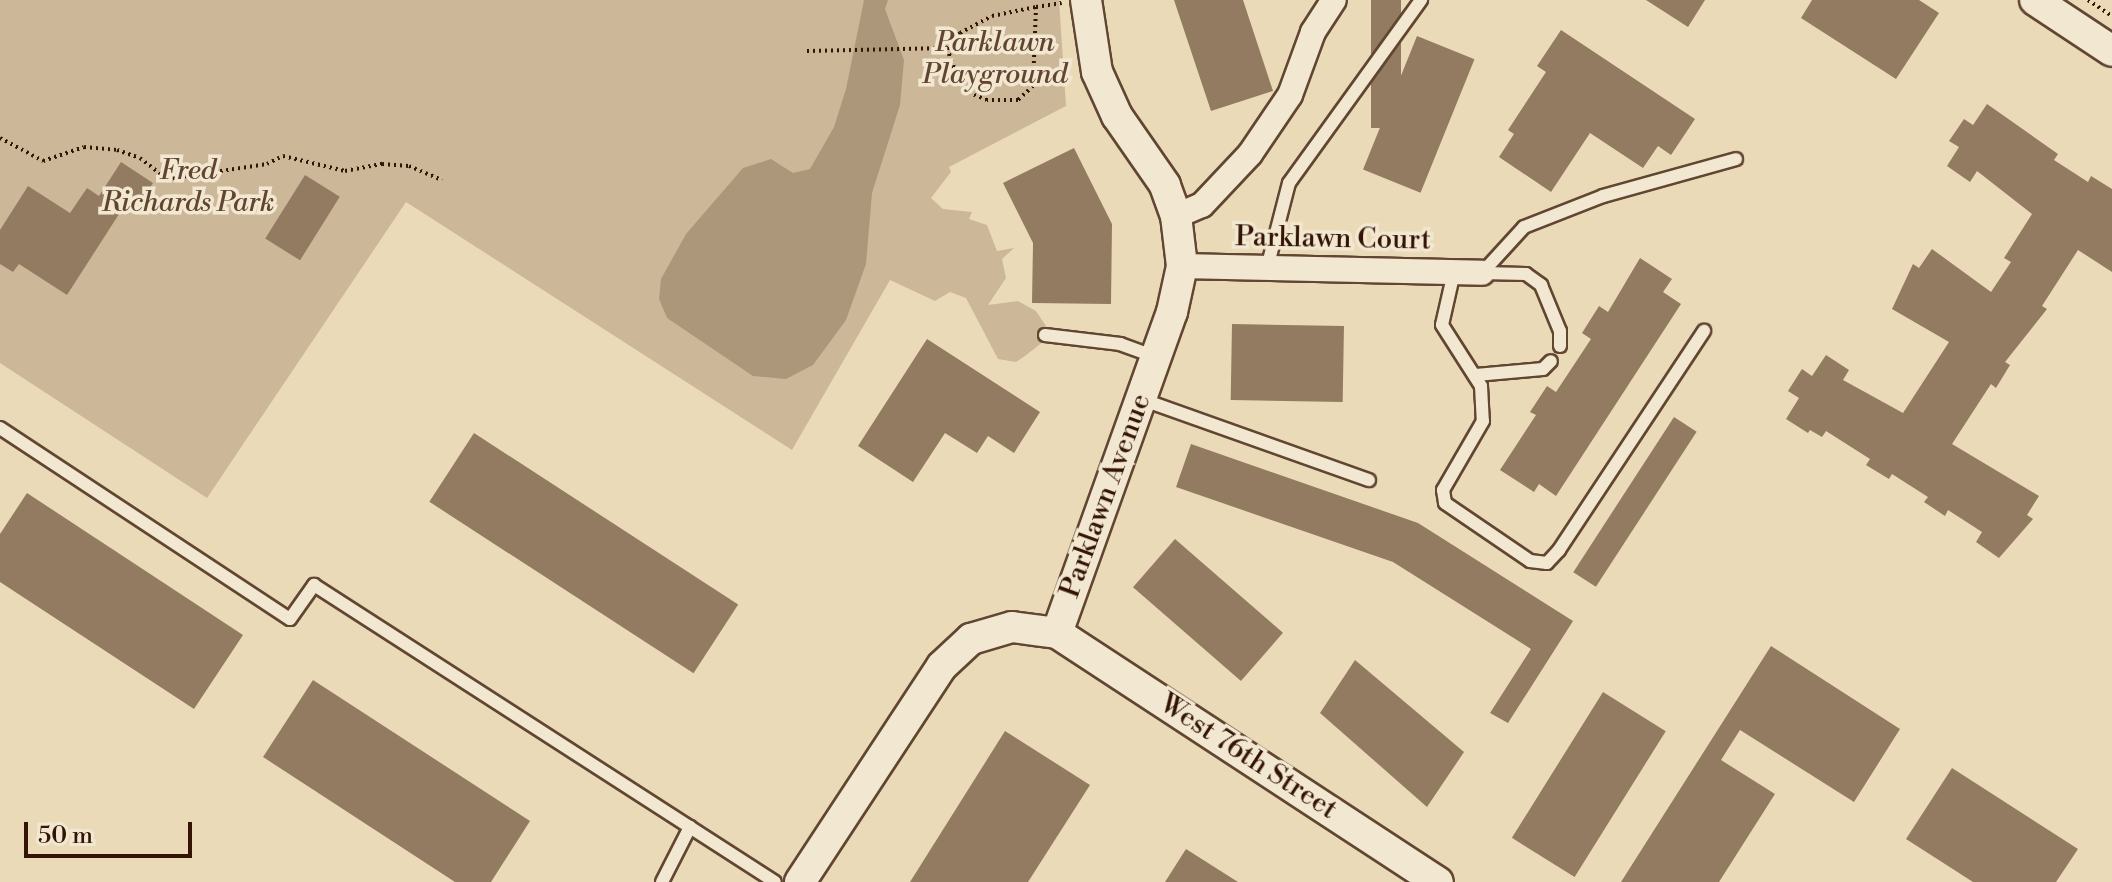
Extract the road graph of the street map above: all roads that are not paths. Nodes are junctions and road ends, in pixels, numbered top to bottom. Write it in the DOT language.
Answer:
graph roads {
  1 [pos="1334,0"];
  2 [pos="1421,0"];
  3 [pos="2035,0"];
  4 [pos="1075,2"];
  5 [pos="2112,51"];
  6 [pos="1736,159"];
  7 [pos="1176,216"];
  8 [pos="1182,266"];
  9 [pos="1267,268"];
  10 [pos="1454,272"];
  11 [pos="1482,273"];
  12 [pos="1704,331"];
  13 [pos="1045,335"];
  14 [pos="1560,346"];
  15 [pos="1155,357"];
  16 [pos="1551,361"];
  17 [pos="1476,375"];
  18 [pos="1141,399"];
  19 [pos="0,428"];
  20 [pos="1369,480"];
  21 [pos="1057,633"];
  22 [pos="690,827"];
  23 [pos="662,882"];
  24 [pos="775,882"];
  25 [pos="800,882"];
  26 [pos="1438,882"];
  1 -- 7 [label="street"];
  2 -- 9 [label="lane"];
  3 -- 5 [label="street"];
  4 -- 7 [label="street, Parklawn Avenue"];
  6 -- 11 [label="lane"];
  7 -- 8 [label="street, Parklawn Avenue"];
  8 -- 9 [label="street, Parklawn Court"];
  8 -- 15 [label="street, Parklawn Avenue"];
  9 -- 10 [label="street, Parklawn Court"];
  10 -- 11 [label="street, Parklawn Court"];
  10 -- 17 [label="lane"];
  11 -- 14 [label="lane"];
  12 -- 17 [label="lane"];
  13 -- 15 [label="lane"];
  15 -- 18 [label="street, Parklawn Avenue"];
  16 -- 17 [label="lane"];
  18 -- 20 [label="lane"];
  18 -- 21 [label="street, Parklawn Avenue"];
  19 -- 22 [label="lane"];
  21 -- 25 [label="street, Parklawn Avenue"];
  21 -- 26 [label="street, West 76th Street"];
  22 -- 23 [label="lane"];
  22 -- 24 [label="lane"];
}
